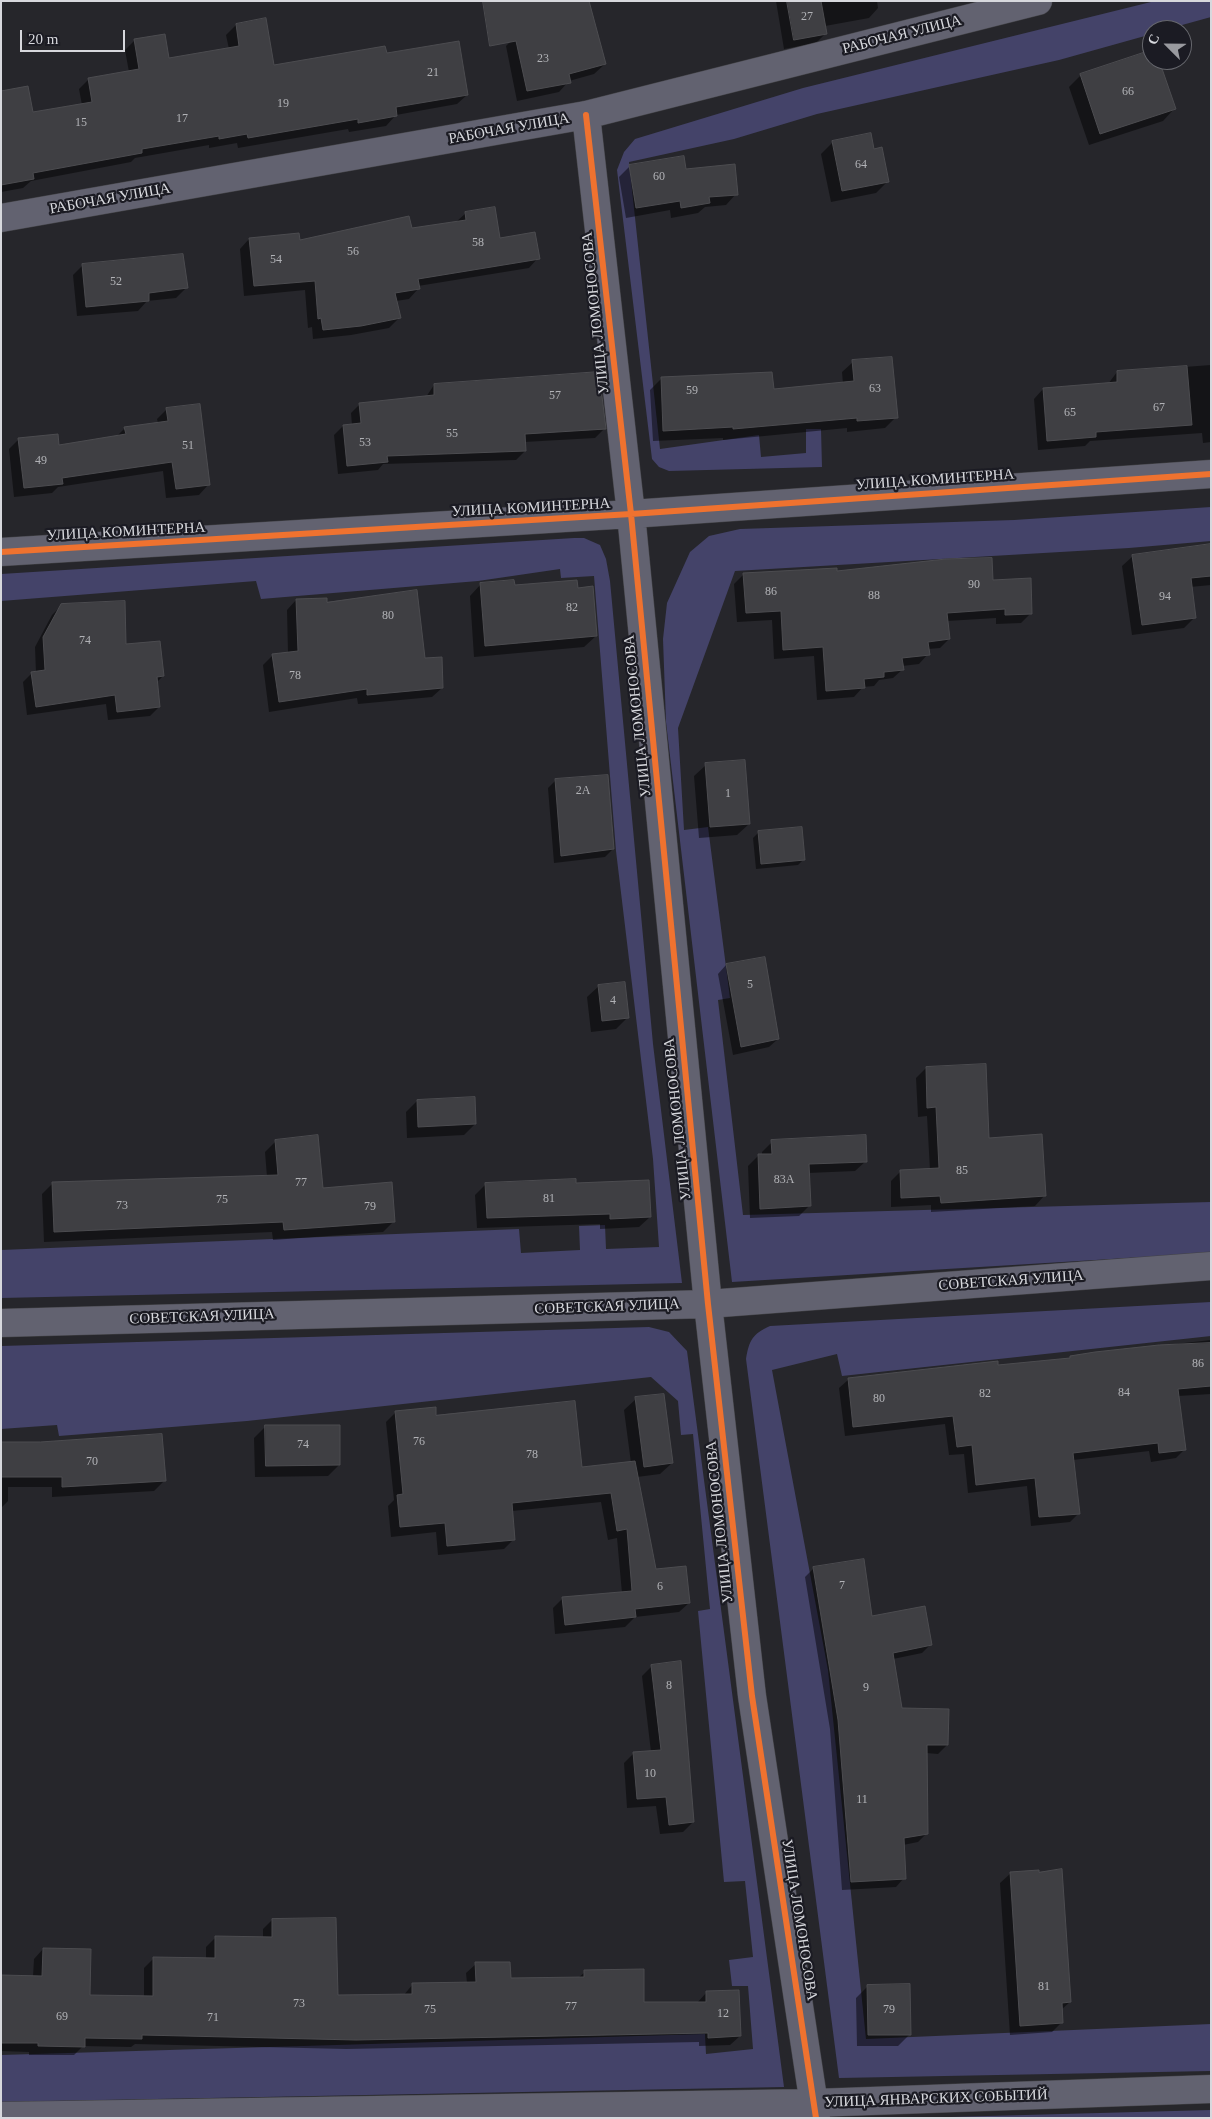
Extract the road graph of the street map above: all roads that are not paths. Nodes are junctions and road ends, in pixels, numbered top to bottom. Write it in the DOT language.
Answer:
graph roads {
  1 [pos="1038,1"];
  2 [pos="586,115"];
  3 [pos="1,218"];
  4 [pos="1211,474"];
  5 [pos="631,514"];
  6 [pos="1,552"];
  7 [pos="1211,1266"];
  8 [pos="708,1304"];
  9 [pos="1,1323"];
  10 [pos="1211,2089"];
  11 [pos="815,2110"];
  12 [pos="1,2116"];
  1 -- 2 [label="street, РАБОЧАЯ УЛИЦА"];
  2 -- 3 [label="street, РАБОЧАЯ УЛИЦА"];
  2 -- 5 [label="street, УЛИЦА ЛОМОНОСОВА"];
  4 -- 5 [label="street, УЛИЦА КОМИНТЕРНА"];
  5 -- 6 [label="street, УЛИЦА КОМИНТЕРНА"];
  5 -- 8 [label="street, УЛИЦА ЛОМОНОСОВА"];
  7 -- 8 [label="street, СОВЕТСКАЯ УЛИЦА"];
  8 -- 9 [label="street, СОВЕТСКАЯ УЛИЦА"];
  8 -- 11 [label="street, УЛИЦА ЛОМОНОСОВА"];
  10 -- 11 [label="street, УЛИЦА ЯНВАРСКИХ СОБЫТИЙ"];
  11 -- 12 [label="street, УЛИЦА ЯНВАРСКИХ СОБЫТИЙ"];
}
